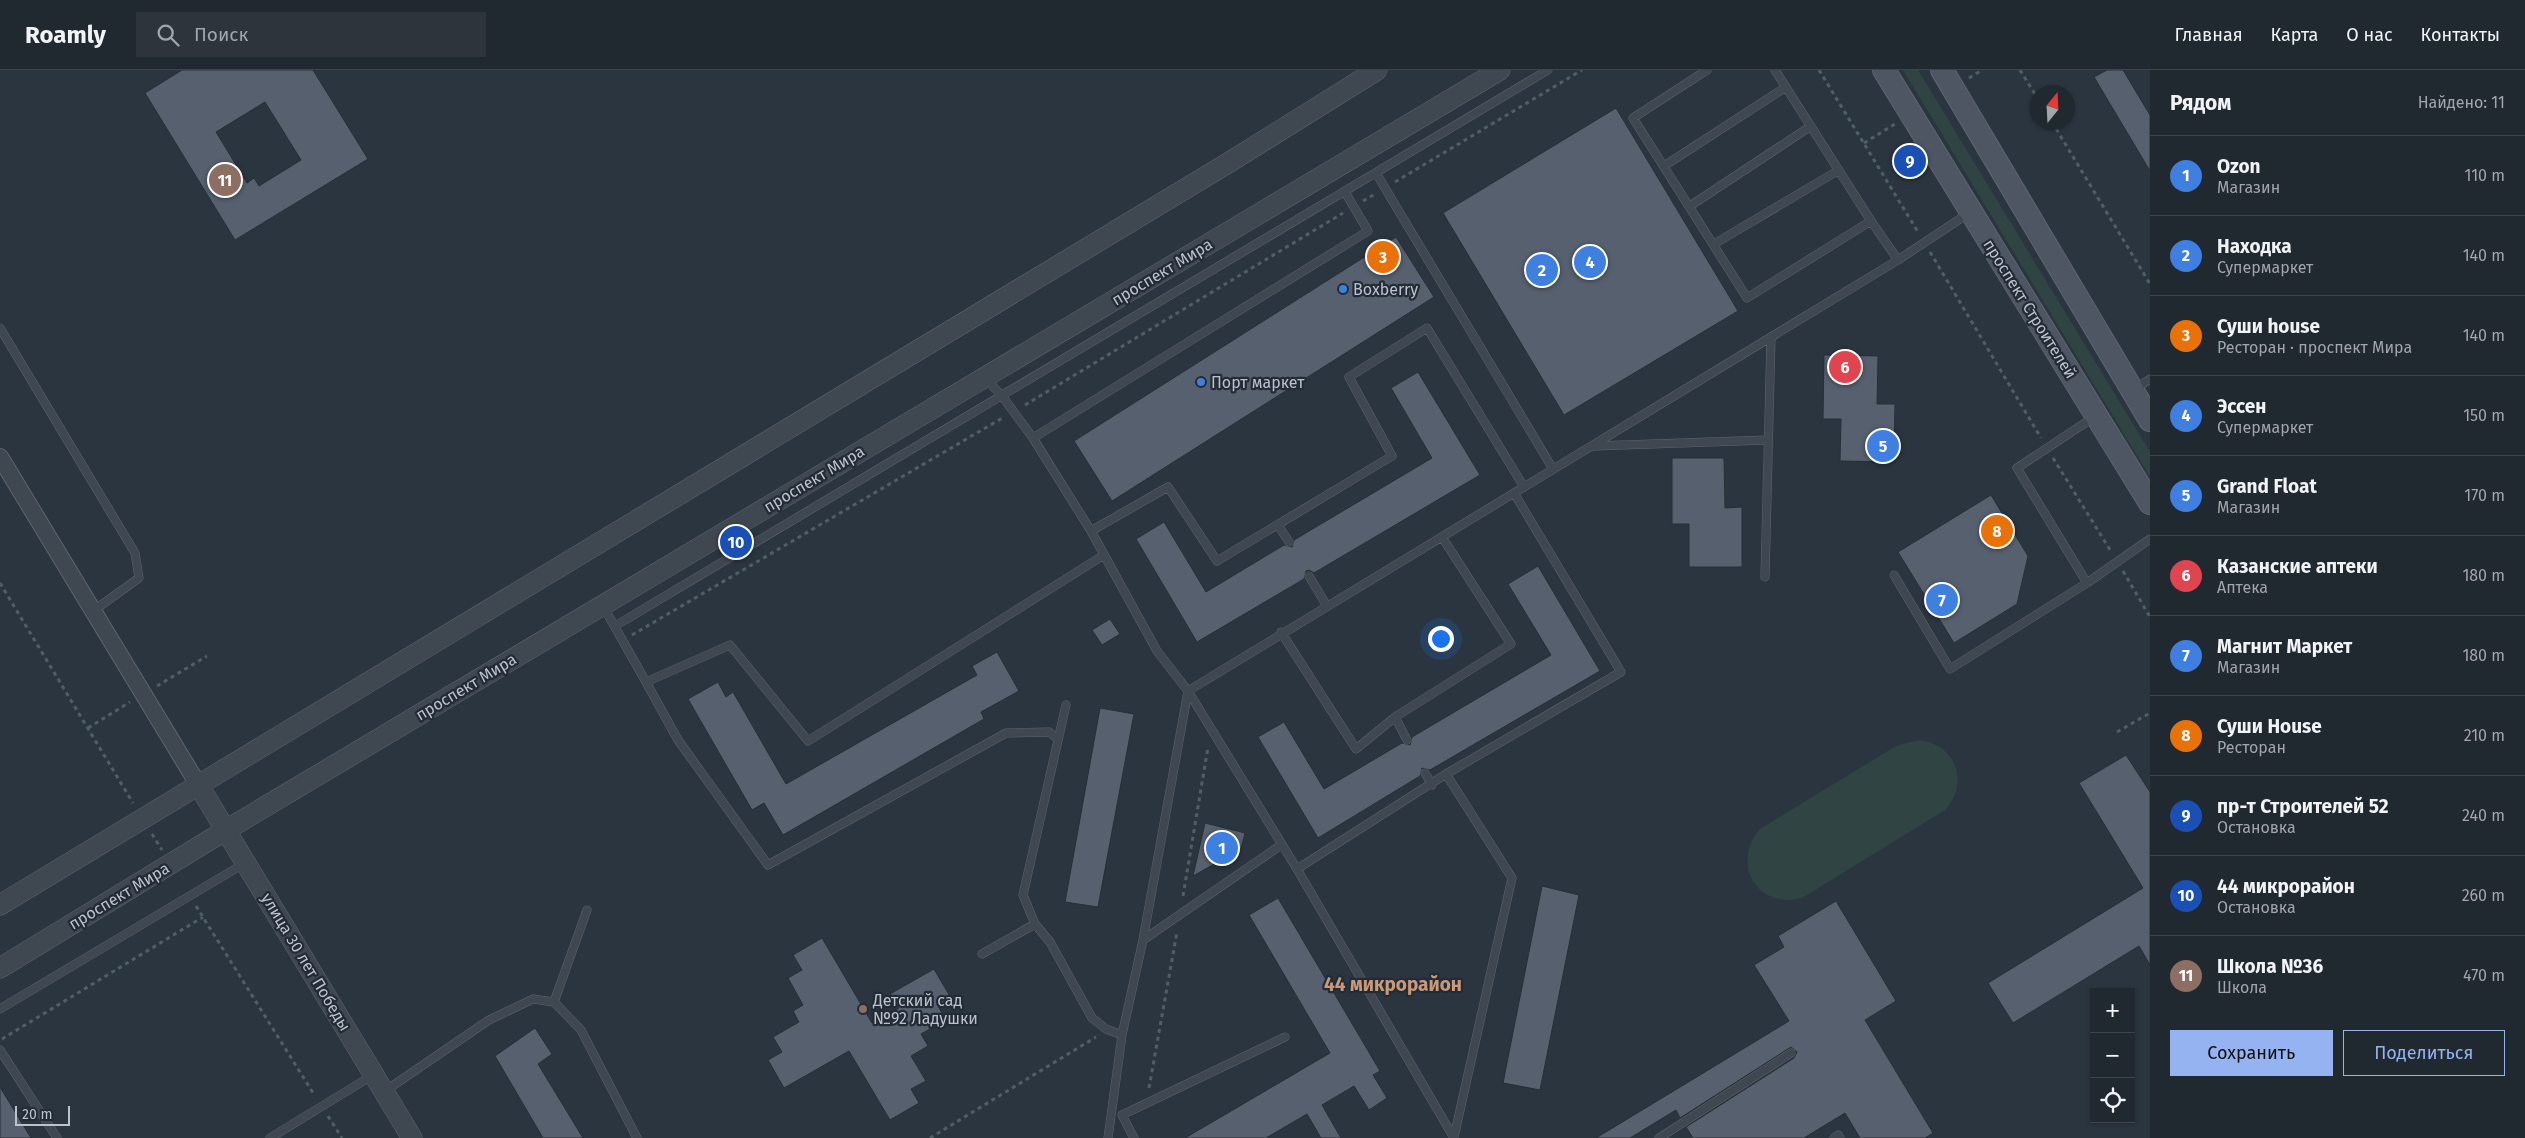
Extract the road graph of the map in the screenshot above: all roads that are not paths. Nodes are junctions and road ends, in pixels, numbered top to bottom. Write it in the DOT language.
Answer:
graph roads {
  1 [pos="1376,70"];
  2 [pos="1500,70"];
  3 [pos="1548,70"];
  4 [pos="1707,70"];
  5 [pos="1775,70"];
  6 [pos="1884,70"];
  7 [pos="1942,70"];
  8 [pos="1786,87"];
  9 [pos="1811,126"];
  10 [pos="1664,166"];
  11 [pos="1839,170"];
  12 [pos="1376,173"];
  13 [pos="1344,192"];
  14 [pos="1690,206"];
  15 [pos="1970,212"];
  16 [pos="1871,221"];
  17 [pos="1714,244"];
  18 [pos="1898,260"];
  19 [pos="0,328"];
  20 [pos="1771,337"];
  21 [pos="985,378"];
  22 [pos="2141,385"];
  23 [pos="1002,396"];
  24 [pos="2096,416"];
  25 [pos="2150,420"];
  26 [pos="1033,438"];
  27 [pos="1768,440"];
  28 [pos="1592,446"];
  29 [pos="0,457"];
  30 [pos="1553,469"];
  31 [pos="1524,486"];
  32 [pos="1514,493"];
  33 [pos="2150,503"];
  34 [pos="1278,526"];
  35 [pos="1091,532"];
  36 [pos="1442,537"];
  37 [pos="2150,540"];
  38 [pos="1290,542"];
  39 [pos="1104,555"];
  40 [pos="1894,575"];
  41 [pos="1310,576"];
  42 [pos="1766,578"];
  43 [pos="2087,583"];
  44 [pos="603,606"];
  45 [pos="1327,606"];
  46 [pos="93,611"];
  47 [pos="615,626"];
  48 [pos="1281,632"];
  49 [pos="646,682"];
  50 [pos="1188,691"];
  51 [pos="1066,706"];
  52 [pos="1395,717"];
  53 [pos="1058,740"];
  54 [pos="1407,740"];
  55 [pos="1425,772"];
  56 [pos="1446,774"];
  57 [pos="1432,784"];
  58 [pos="199,786"];
  59 [pos="226,830"];
  60 [pos="1281,845"];
  61 [pos="246,863"];
  62 [pos="1297,869"];
  63 [pos="0,905"];
  64 [pos="587,910"];
  65 [pos="1035,924"];
  66 [pos="1143,940"];
  67 [pos="982,954"];
  68 [pos="0,968"];
  69 [pos="554,1002"];
  70 [pos="0,1009"];
  71 [pos="1122,1035"];
  72 [pos="1285,1037"];
  73 [pos="0,1050"];
  74 [pos="1791,1053"];
  75 [pos="379,1083"];
  76 [pos="1122,1115"];
  77 [pos="1112,1117"];
  78 [pos="58,1138"];
  79 [pos="270,1138"];
  80 [pos="412,1138"];
  81 [pos="637,1138"];
  82 [pos="1108,1138"];
  83 [pos="1134,1138"];
  84 [pos="1454,1138"];
  85 [pos="1659,1138"];
  86 [pos="1834,1138"];
  87 [pos="1840,1138"];
  1 -- 58 [label="street"];
  2 -- 21 [label="street, проспект Мира"];
  3 -- 12 [label="lane"];
  4 -- 10 [label="lane"];
  5 -- 8 [label="lane"];
  6 -- 15 [label="main road, проспект Строителей"];
  7 -- 22 [label="main road"];
  8 -- 9 [label="lane"];
  8 -- 10 [label="lane"];
  9 -- 11 [label="lane"];
  9 -- 14 [label="lane"];
  10 -- 14 [label="lane"];
  11 -- 16 [label="lane"];
  11 -- 17 [label="lane"];
  12 -- 13 [label="lane"];
  12 -- 30 [label="lane"];
  13 -- 23 [label="lane"];
  13 -- 26 [label="lane"];
  14 -- 17 [label="lane"];
  15 -- 18 [label="lane"];
  15 -- 24 [label="main road, проспект Строителей"];
  16 -- 17 [label="lane"];
  16 -- 18 [label="lane"];
  18 -- 20 [label="lane"];
  19 -- 46 [label="lane"];
  20 -- 27 [label="lane"];
  20 -- 28 [label="lane"];
  21 -- 23 [label="lane"];
  21 -- 44 [label="street, проспект Мира"];
  22 -- 25 [label="main road"];
  23 -- 26 [label="lane"];
  23 -- 47 [label="lane"];
  24 -- 33 [label="main road, проспект Строителей"];
  24 -- 43 [label="lane"];
  26 -- 35 [label="lane"];
  27 -- 28 [label="lane"];
  27 -- 42 [label="lane"];
  28 -- 30 [label="lane"];
  29 -- 46 [label="street"];
  30 -- 31 [label="lane"];
  31 -- 32 [label="lane"];
  31 -- 34 [label="lane"];
  32 -- 36 [label="lane"];
  32 -- 56 [label="lane"];
  34 -- 35 [label="lane"];
  34 -- 38 [label="lane"];
  35 -- 39 [label="lane"];
  36 -- 45 [label="lane"];
  36 -- 52 [label="lane"];
  37 -- 43 [label="lane"];
  39 -- 49 [label="lane"];
  39 -- 50 [label="lane"];
  40 -- 43 [label="lane"];
  41 -- 45 [label="lane"];
  44 -- 47 [label="lane"];
  44 -- 59 [label="street, проспект Мира"];
  45 -- 48 [label="lane"];
  46 -- 58 [label="street"];
  47 -- 49 [label="lane"];
  48 -- 50 [label="lane"];
  48 -- 52 [label="lane"];
  49 -- 53 [label="lane"];
  50 -- 60 [label="lane"];
  50 -- 66 [label="lane"];
  51 -- 53 [label="lane"];
  52 -- 54 [label="lane"];
  53 -- 65 [label="lane"];
  55 -- 57 [label="lane"];
  56 -- 57 [label="lane"];
  56 -- 84 [label="lane"];
  57 -- 62 [label="lane"];
  58 -- 59 [label="street, улица 30 лет Победы"];
  58 -- 63 [label="street"];
  59 -- 61 [label="street, улица 30 лет Победы"];
  59 -- 68 [label="street, проспект Мира"];
  60 -- 62 [label="lane"];
  60 -- 66 [label="lane"];
  61 -- 70 [label="lane"];
  61 -- 75 [label="street, улица 30 лет Победы"];
  62 -- 84 [label="lane"];
  64 -- 69 [label="lane"];
  65 -- 67 [label="lane"];
  65 -- 71 [label="lane"];
  66 -- 71 [label="lane"];
  69 -- 75 [label="lane"];
  69 -- 81 [label="lane"];
  71 -- 77 [label="lane"];
  72 -- 76 [label="lane"];
  73 -- 78 [label="lane"];
  74 -- 85 [label="lane"];
  75 -- 79 [label="lane"];
  75 -- 80 [label="street, улица 30 лет Победы"];
  76 -- 77 [label="lane"];
  76 -- 83 [label="lane"];
  77 -- 82 [label="lane"];
  86 -- 87 [label="lane"];
}
